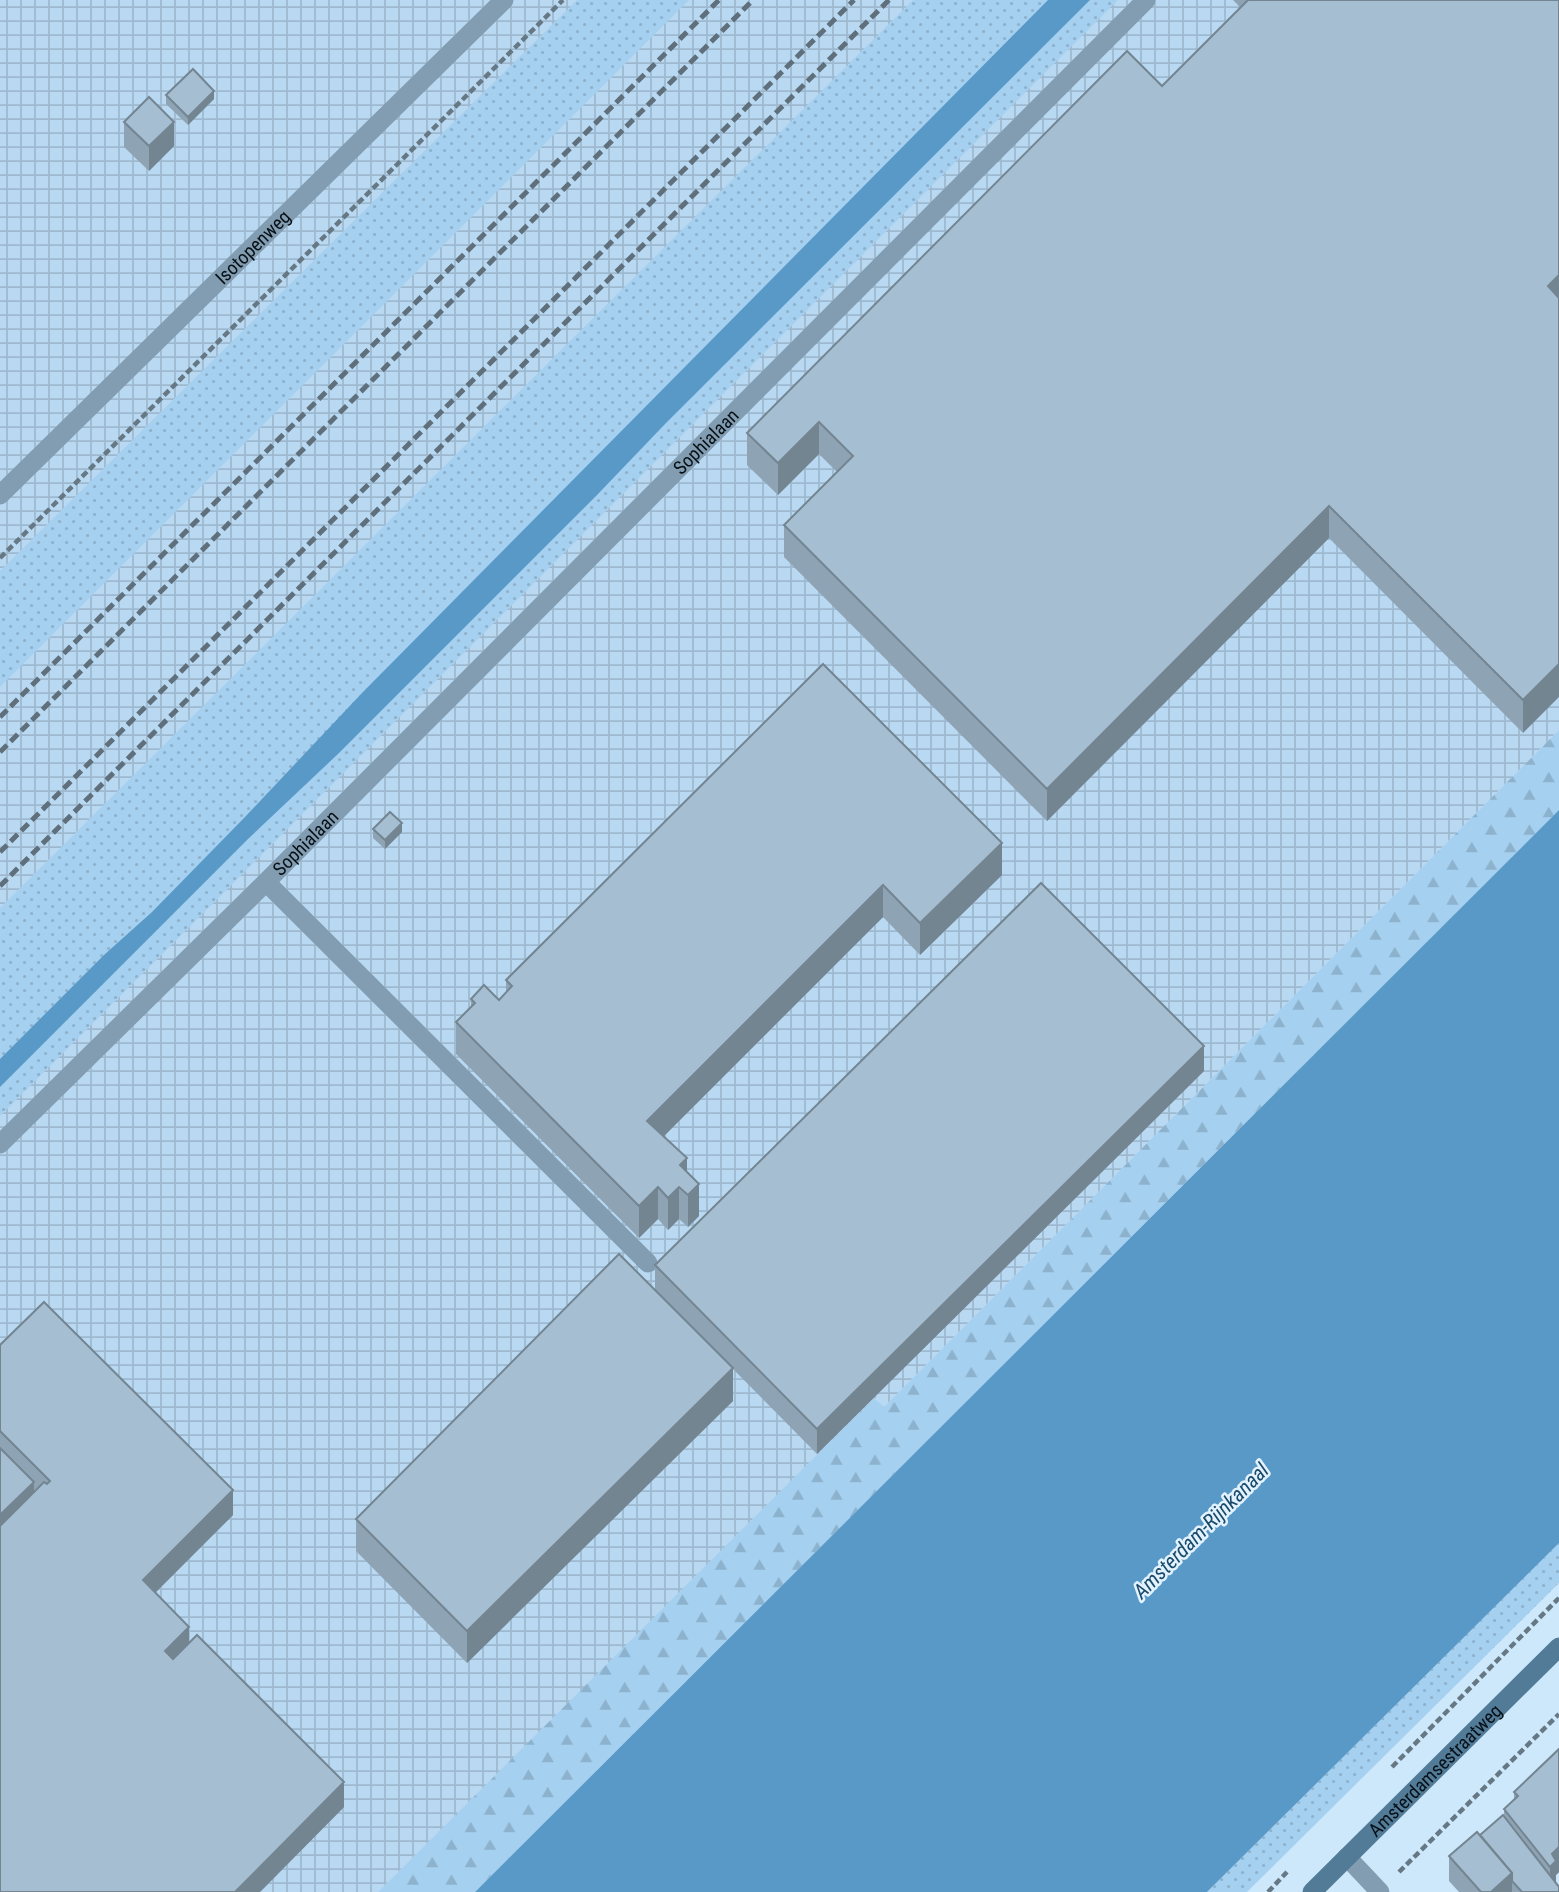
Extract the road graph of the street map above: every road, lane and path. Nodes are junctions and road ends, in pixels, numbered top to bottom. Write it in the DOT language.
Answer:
graph roads {
  1 [pos="504,0"];
  2 [pos="564,0"];
  3 [pos="1146,0"];
  4 [pos="0,495"];
  5 [pos="0,558"];
  6 [pos="265,881"];
  7 [pos="0,1144"];
  8 [pos="648,1263"];
  9 [pos="1559,1598"];
  10 [pos="1559,1647"];
  11 [pos="1559,1714"];
  12 [pos="1384,1775"];
  13 [pos="1347,1857"];
  14 [pos="1296,1863"];
  15 [pos="1379,1891"];
  16 [pos="1268,1892"];
  17 [pos="1312,1892"];
  1 -- 4 [label="street, Isotopenweg"];
  2 -- 5 [label="path"];
  3 -- 6 [label="street, Sophialaan"];
  6 -- 7 [label="street, Sophialaan"];
  6 -- 8 [label="street, Sophialaan"];
  9 -- 12 [label="path"];
  10 -- 13 [label="main road, Amsterdamsestraatweg"];
  11 -- 15 [label="path"];
  13 -- 15 [label="street"];
  13 -- 17 [label="main road, Amsterdamsestraatweg"];
  14 -- 16 [label="path"];
}
